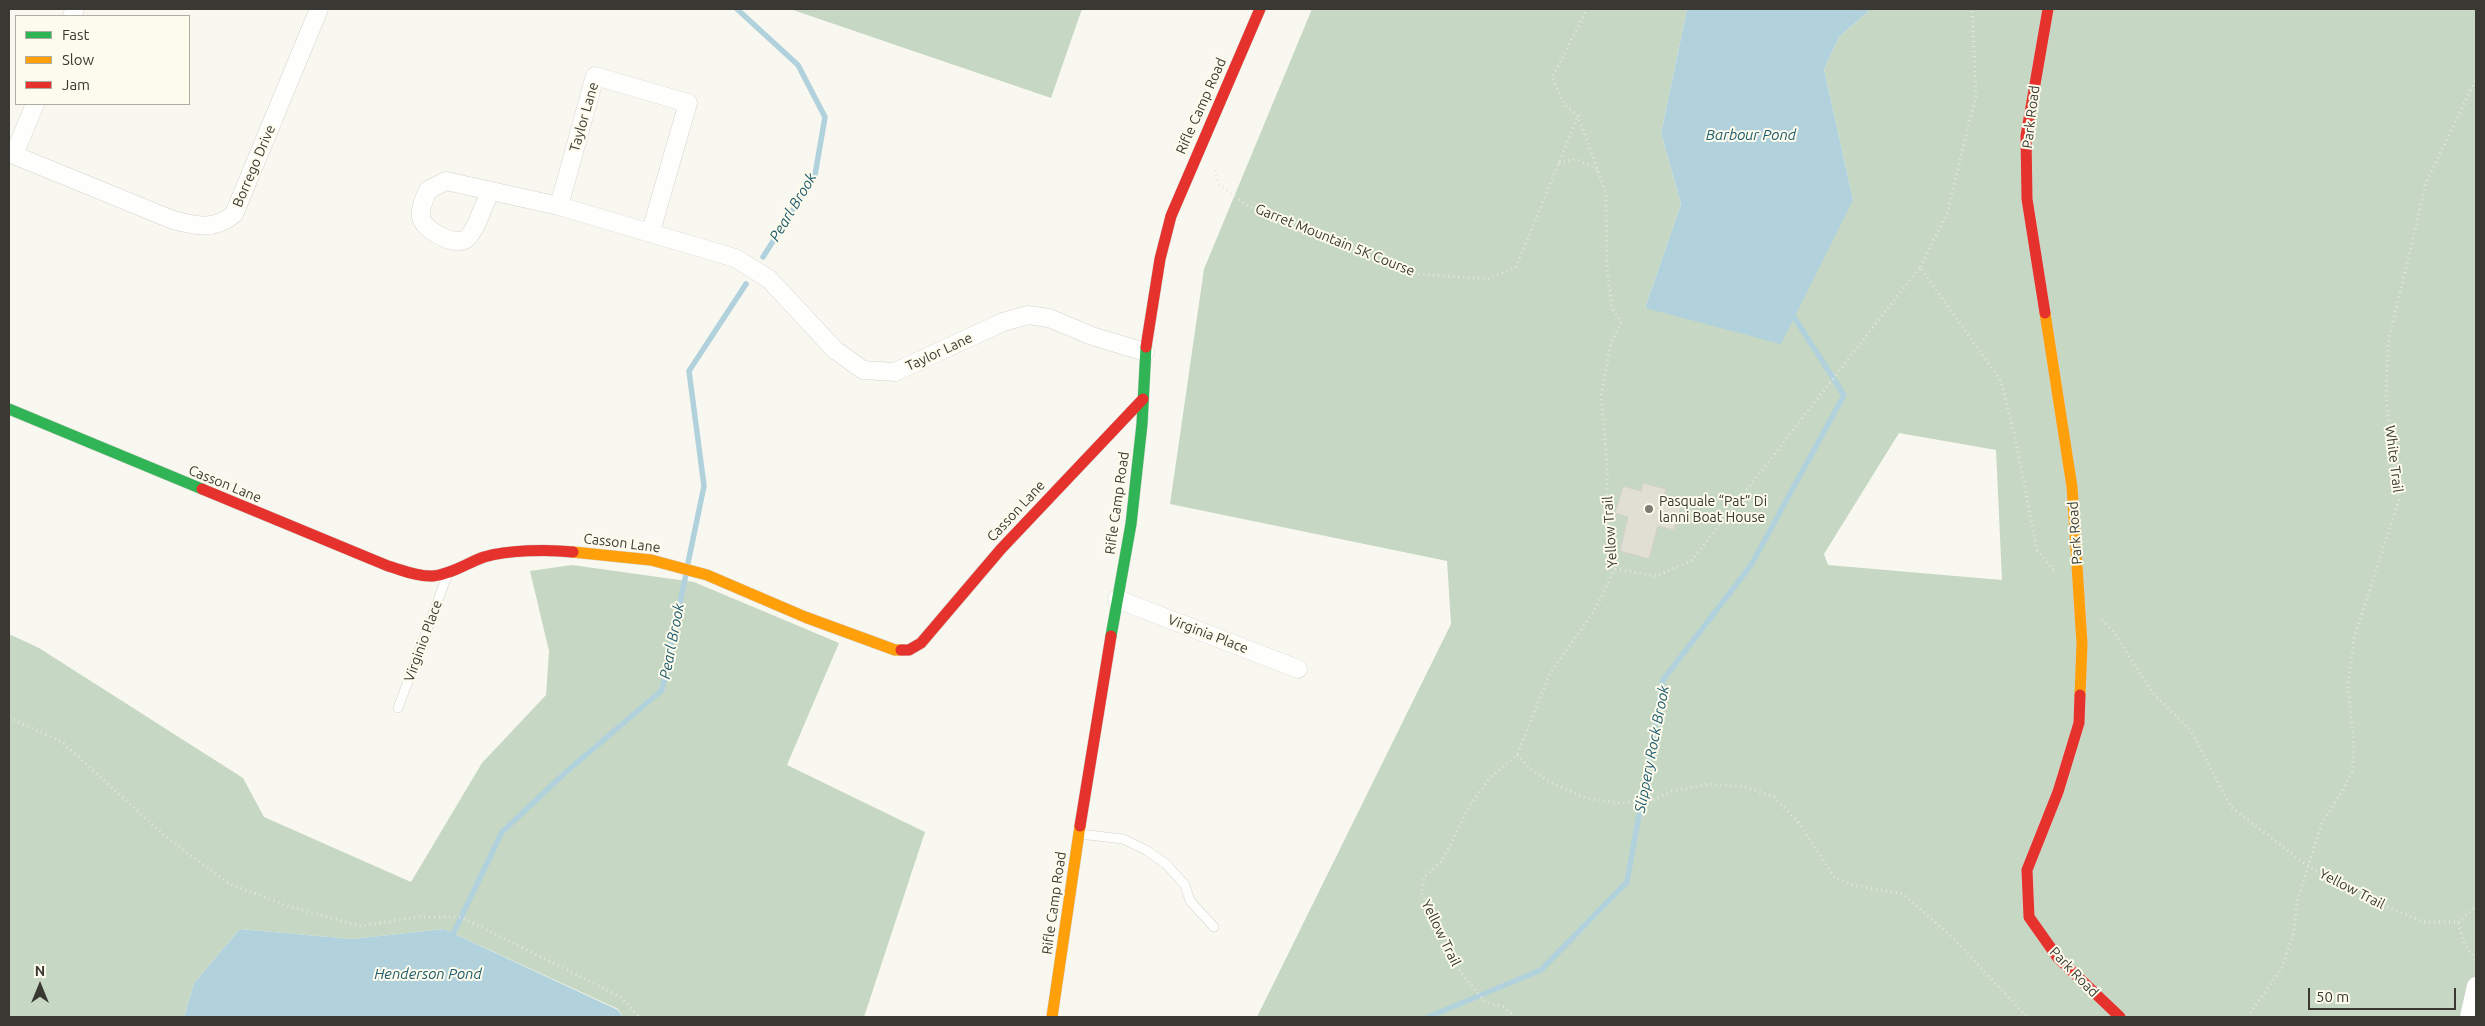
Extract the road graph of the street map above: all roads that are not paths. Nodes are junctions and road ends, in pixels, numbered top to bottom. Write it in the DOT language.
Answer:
graph roads {
  1 [pos="319,9"];
  2 [pos="1260,9"];
  3 [pos="2048,9"];
  4 [pos="35,105"];
  5 [pos="11,154"];
  6 [pos="490,191"];
  7 [pos="559,206"];
  8 [pos="650,231"];
  9 [pos="1145,352"];
  10 [pos="1143,399"];
  11 [pos="9,410"];
  12 [pos="448,573"];
  13 [pos="1117,598"];
  14 [pos="1298,668"];
  15 [pos="398,708"];
  16 [pos="1079,834"];
  17 [pos="1214,927"];
  18 [pos="2476,986"];
  19 [pos="1052,1017"];
  20 [pos="2120,1017"];
  21 [pos="2469,1017"];
  1 -- 5 [label="street, Borrego Drive"];
  2 -- 9 [label="street, Rifle Camp Road"];
  3 -- 20 [label="street, Park Road"];
  4 -- 5 [label="street, Borrego Drive"];
  6 -- 7 [label="street, Taylor Lane"];
  7 -- 8 [label="street, Taylor Lane"];
  7 -- 8 [label="street, Taylor Lane"];
  8 -- 9 [label="street, Taylor Lane"];
  9 -- 10 [label="street, Rifle Camp Road"];
  10 -- 12 [label="street, Casson Lane"];
  10 -- 13 [label="street, Rifle Camp Road"];
  11 -- 12 [label="street, Casson Lane"];
  12 -- 15 [label="lane, Virginio Place"];
  13 -- 14 [label="street, Virginia Place"];
  13 -- 16 [label="street, Rifle Camp Road"];
  16 -- 17 [label="lane"];
  16 -- 19 [label="street, Rifle Camp Road"];
  18 -- 21 [label="street"];
}
